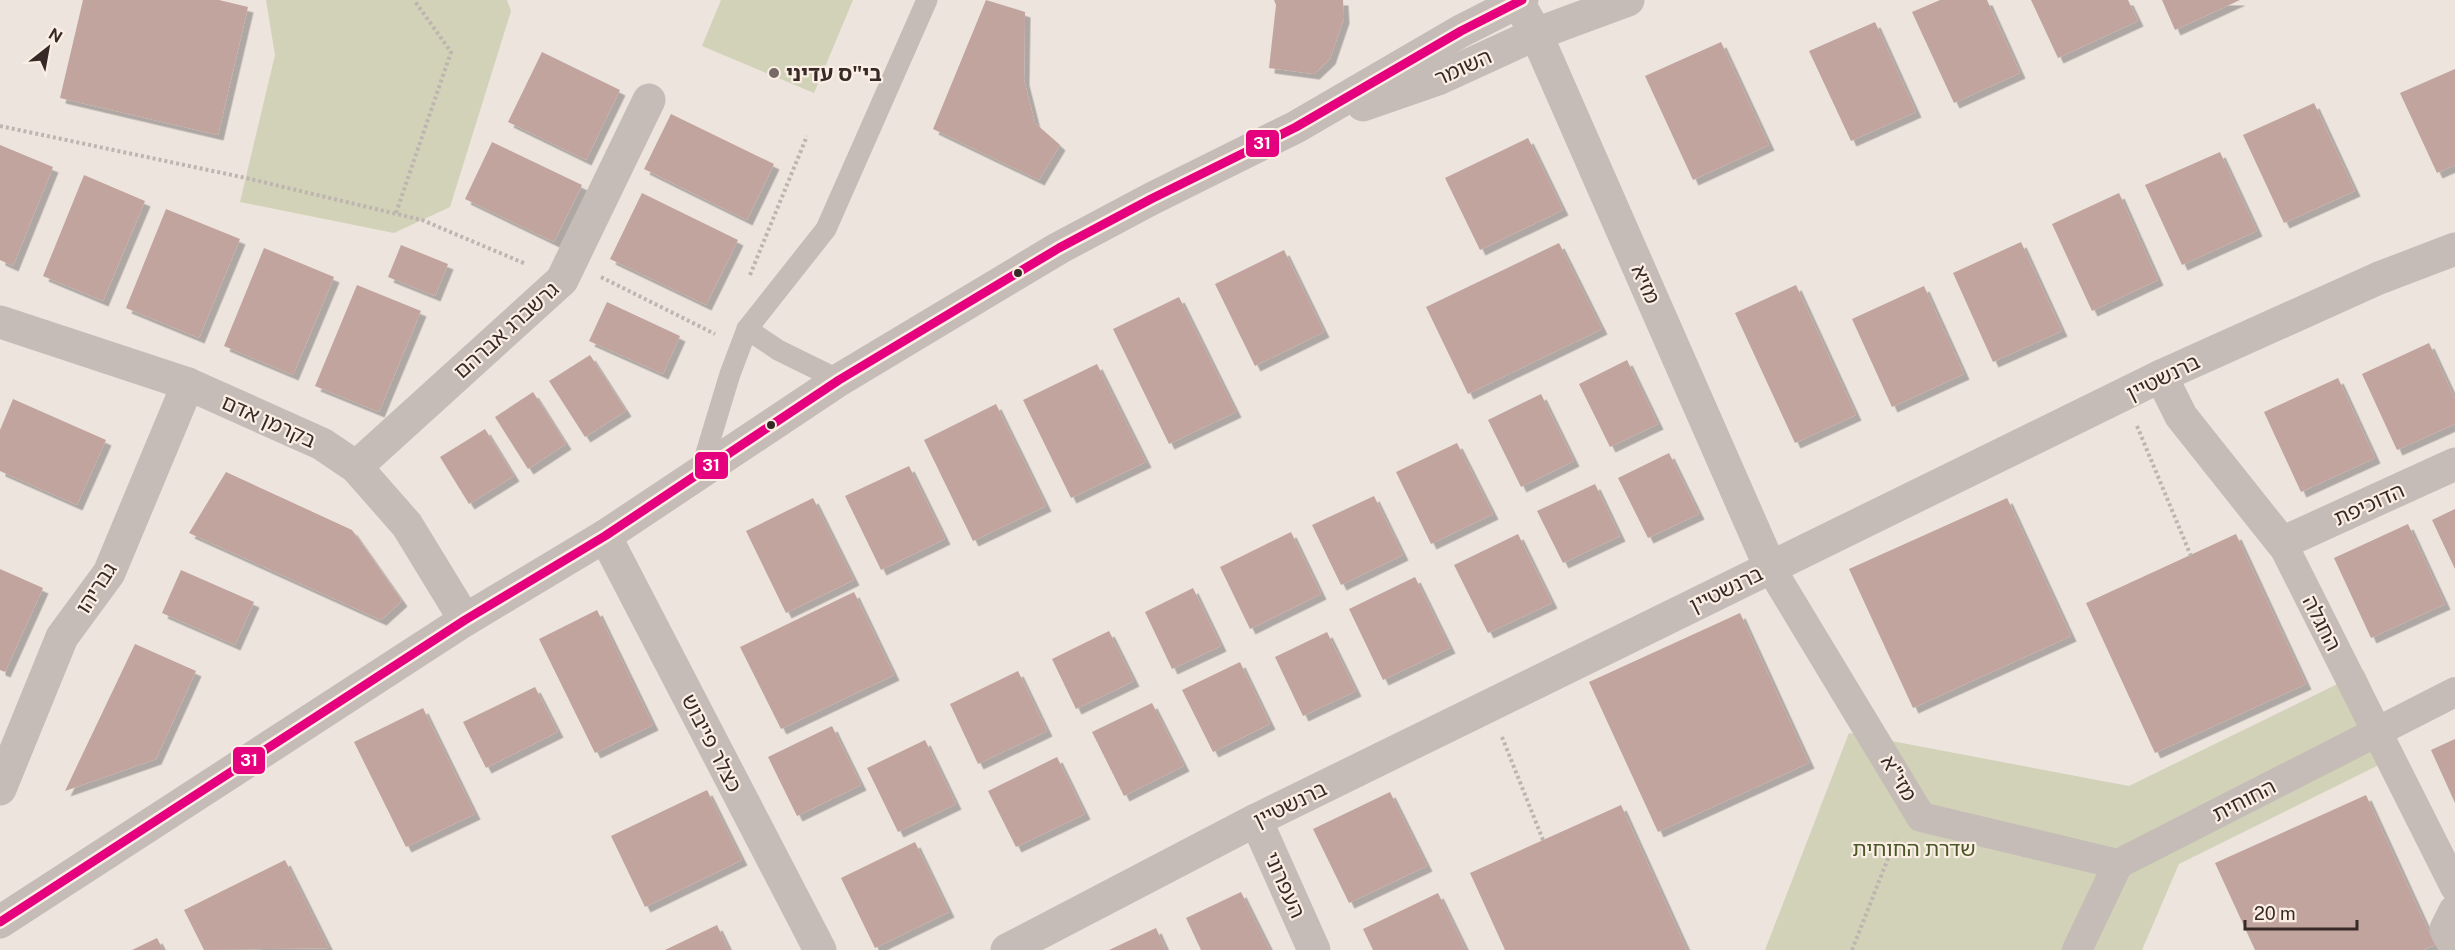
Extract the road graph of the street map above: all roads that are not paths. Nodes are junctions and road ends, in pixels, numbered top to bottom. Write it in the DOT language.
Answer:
graph roads {
  1 [pos="927,0"];
  2 [pos="1628,0"];
  3 [pos="1519,1"];
  4 [pos="1536,33"];
  5 [pos="649,100"];
  6 [pos="1296,127"];
  7 [pos="2455,249"];
  8 [pos="0,322"];
  9 [pos="747,329"];
  10 [pos="2161,376"];
  11 [pos="839,380"];
  12 [pos="188,384"];
  13 [pos="2455,464"];
  14 [pos="356,467"];
  15 [pos="700,473"];
  16 [pos="605,536"];
  17 [pos="2282,543"];
  18 [pos="1770,567"];
  19 [pos="465,620"];
  20 [pos="2455,692"];
  21 [pos="2377,732"];
  22 [pos="0,789"];
  23 [pos="1256,820"];
  24 [pos="2118,864"];
  25 [pos="2455,888"];
  26 [pos="2455,911"];
  27 [pos="0,922"];
  28 [pos="2455,947"];
  29 [pos="820,950"];
  30 [pos="1007,950"];
  31 [pos="1314,950"];
  32 [pos="2078,950"];
  1 -- 9 [label="lane"];
  2 -- 4 [label="street, השומר"];
  3 -- 4 [label="street, מזיא"];
  3 -- 6 [label="street, השומר"];
  4 -- 6 [label="street, השומר"];
  4 -- 18 [label="street, מזיא"];
  5 -- 14 [label="street, גרשברג אברהם"];
  6 -- 11 [label="street, השומר"];
  7 -- 10 [label="street, ברנשטיין"];
  8 -- 12 [label="street, בקרמן אדם"];
  9 -- 11 [label="lane"];
  9 -- 15 [label="lane"];
  10 -- 17 [label="street, החגלה"];
  10 -- 18 [label="street, ברנשטיין"];
  11 -- 15 [label="street, השומר"];
  12 -- 14 [label="street, בקרמן אדם"];
  12 -- 22 [label="street, גבריהו"];
  13 -- 17 [label="street, הדוכיפת"];
  14 -- 19 [label="street, בקרמן אדם"];
  15 -- 16 [label="street, השומר"];
  16 -- 19 [label="street, השומר"];
  16 -- 29 [label="street, כצלר פייבוש"];
  17 -- 21 [label="street, החגלה"];
  18 -- 23 [label="street, ברנשטיין"];
  18 -- 24 [label="street, מזי\"א"];
  19 -- 27 [label="street, השומר"];
  20 -- 21 [label="street, החוחית"];
  21 -- 24 [label="street, החוחית"];
  21 -- 25 [label="street, החגלה"];
  23 -- 30 [label="street, ברנשטיין"];
  23 -- 31 [label="street, העפרוני"];
  24 -- 32 [label="street"];
  26 -- 28 [label="street"];
}
